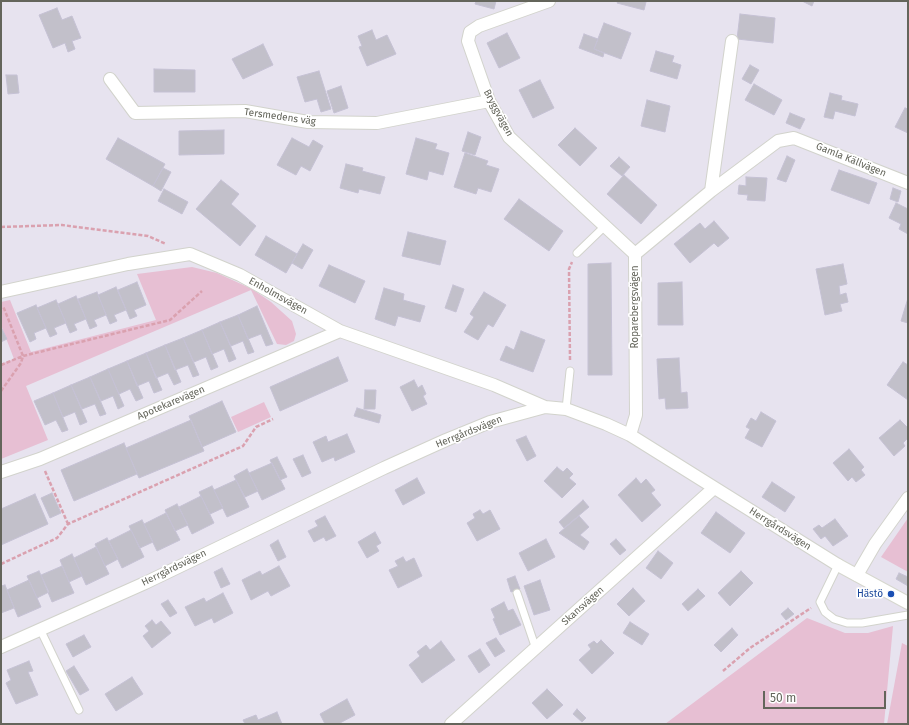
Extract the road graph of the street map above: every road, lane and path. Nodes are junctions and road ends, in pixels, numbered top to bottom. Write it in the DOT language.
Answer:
graph roads {
  1 [pos="549,1"];
  2 [pos="732,41"];
  3 [pos="110,79"];
  4 [pos="489,101"];
  5 [pos="794,138"];
  6 [pos="908,183"];
  7 [pos="711,191"];
  8 [pos="605,226"];
  9 [pos="1,227"];
  10 [pos="169,245"];
  11 [pos="577,253"];
  12 [pos="635,254"];
  13 [pos="202,291"];
  14 [pos="1,292"];
  15 [pos="1,299"];
  16 [pos="340,331"];
  17 [pos="23,356"];
  18 [pos="1,365"];
  19 [pos="570,371"];
  20 [pos="1,391"];
  21 [pos="545,407"];
  22 [pos="566,409"];
  23 [pos="273,418"];
  24 [pos="630,435"];
  25 [pos="40,459"];
  26 [pos="1,472"];
  27 [pos="714,488"];
  28 [pos="908,498"];
  29 [pos="68,524"];
  30 [pos="1,564"];
  31 [pos="838,565"];
  32 [pos="857,575"];
  33 [pos="517,593"];
  34 [pos="820,602"];
  35 [pos="908,603"];
  36 [pos="908,614"];
  37 [pos="40,629"];
  38 [pos="1,646"];
  39 [pos="536,649"];
  40 [pos="723,671"];
  41 [pos="79,710"];
  42 [pos="451,724"];
  1 -- 4 [label="street, Bryggvägen"];
  2 -- 7 [label="street"];
  3 -- 4 [label="street, Tersmedens väg"];
  4 -- 8 [label="street, Bryggvägen"];
  5 -- 6 [label="street, Gamla Källvägen"];
  5 -- 7 [label="street, Roparebergsvägen"];
  7 -- 12 [label="street, Roparebergsvägen"];
  8 -- 11 [label="lane"];
  8 -- 12 [label="street, Bryggvägen"];
  9 -- 10 [label="path"];
  11 -- 19 [label="path"];
  12 -- 24 [label="street, Roparebergsvägen"];
  13 -- 17 [label="path"];
  14 -- 16 [label="street, Enholmsvägen"];
  15 -- 17 [label="path"];
  16 -- 21 [label="street, Enholmsvägen"];
  16 -- 25 [label="street, Apotekarevägen"];
  17 -- 18 [label="path"];
  17 -- 20 [label="path"];
  19 -- 22 [label="lane"];
  21 -- 22 [label="street, Herrgårdsvägen"];
  21 -- 37 [label="street, Herrgårdsvägen"];
  22 -- 24 [label="street, Herrgårdsvägen"];
  23 -- 29 [label="path"];
  24 -- 27 [label="street, Herrgårdsvägen"];
  25 -- 26 [label="street, Apotekarevägen"];
  25 -- 29 [label="path"];
  27 -- 31 [label="street, Herrgårdsvägen"];
  27 -- 39 [label="street, Skansvägen"];
  28 -- 32 [label="street"];
  29 -- 30 [label="path"];
  31 -- 32 [label="street, Herrgårdsvägen"];
  31 -- 34 [label="lane"];
  32 -- 35 [label="street, Herrgårdsvägen"];
  33 -- 39 [label="lane"];
  34 -- 36 [label="lane"];
  34 -- 40 [label="path"];
  37 -- 38 [label="street, Herrgårdsvägen"];
  37 -- 41 [label="lane"];
  39 -- 42 [label="street, Skansvägen"];
}
